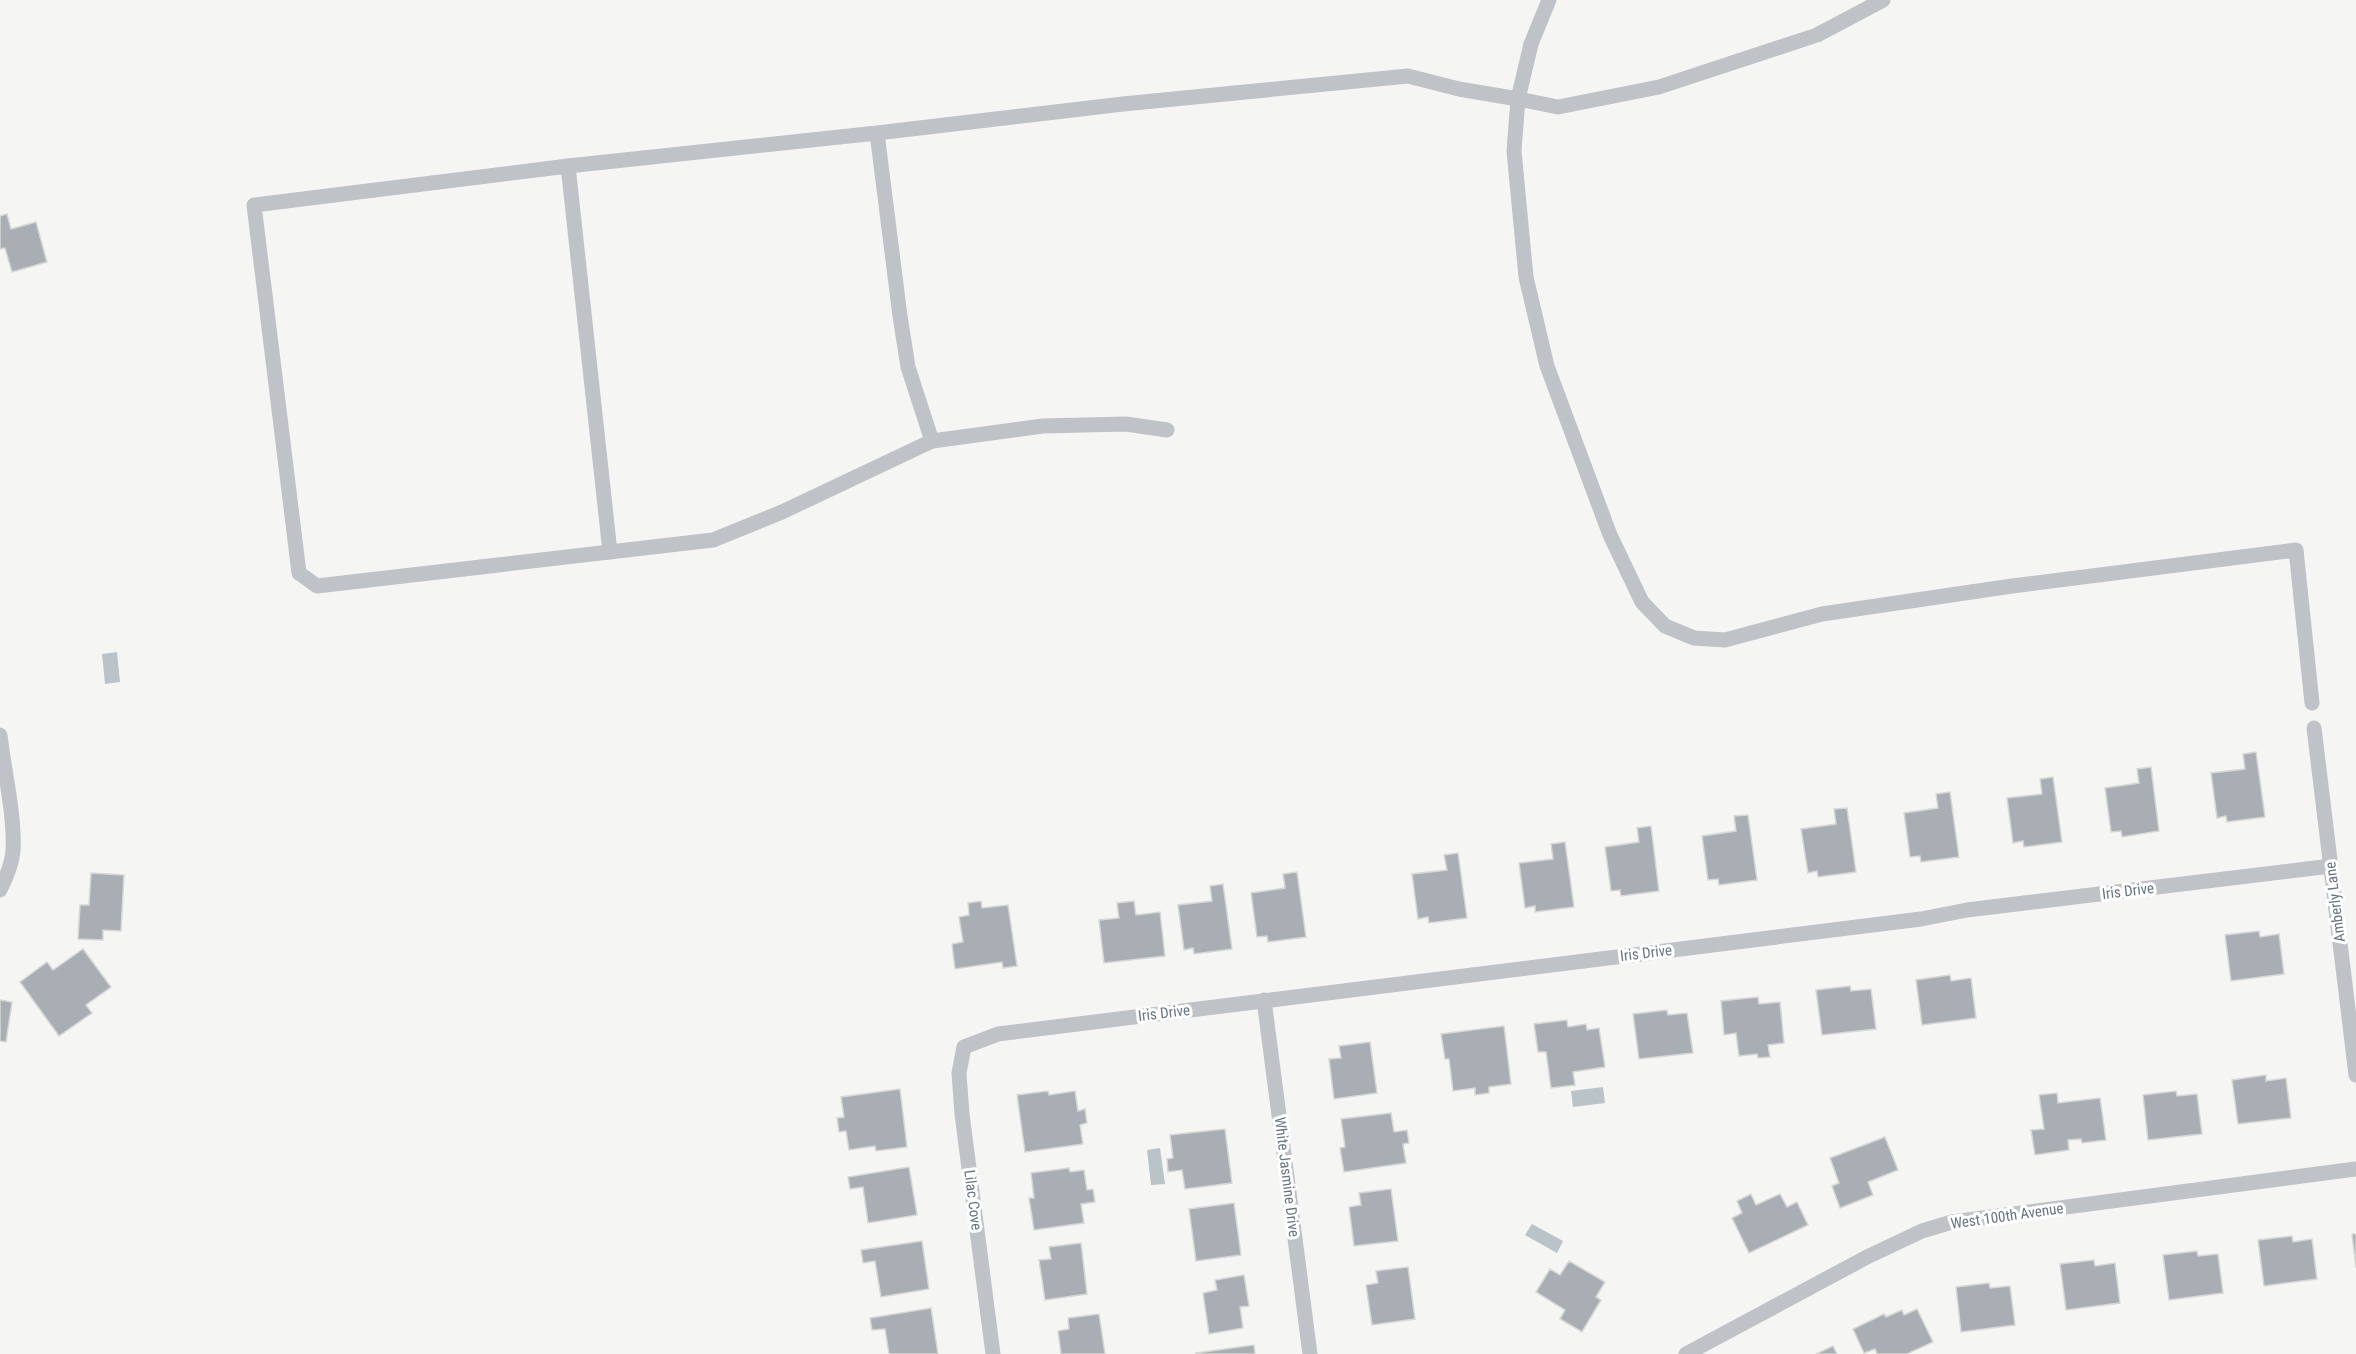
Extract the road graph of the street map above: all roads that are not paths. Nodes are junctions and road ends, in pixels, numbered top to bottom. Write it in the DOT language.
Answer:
graph roads {
  1 [pos="1549,0"];
  2 [pos="1883,0"];
  3 [pos="1518,99"];
  4 [pos="877,133"];
  5 [pos="568,166"];
  6 [pos="1167,430"];
  7 [pos="932,441"];
  8 [pos="610,552"];
  9 [pos="2312,703"];
  10 [pos="2314,728"];
  11 [pos="0,735"];
  12 [pos="1,758"];
  13 [pos="4,796"];
  14 [pos="2331,866"];
  15 [pos="0,890"];
  16 [pos="1264,1000"];
  17 [pos="964,1047"];
  18 [pos="2356,1075"];
  19 [pos="2356,1169"];
  20 [pos="993,1354"];
  21 [pos="1310,1354"];
  22 [pos="1686,1354"];
  1 -- 3 [label="street"];
  2 -- 3 [label="street"];
  3 -- 4 [label="street"];
  3 -- 9 [label="street"];
  4 -- 5 [label="street"];
  4 -- 7 [label="street"];
  5 -- 8 [label="street"];
  5 -- 8 [label="street"];
  6 -- 7 [label="street"];
  7 -- 8 [label="street"];
  10 -- 14 [label="street, Amberly Lane"];
  11 -- 12 [label="street"];
  12 -- 13 [label="street"];
  13 -- 15 [label="street"];
  14 -- 16 [label="street, Iris Drive"];
  14 -- 18 [label="street, Amberly Lane"];
  16 -- 17 [label="street, Iris Drive"];
  16 -- 21 [label="street, White Jasmine Drive"];
  17 -- 20 [label="street, Lilac Cove"];
  19 -- 22 [label="street, West 100th Avenue"];
}
